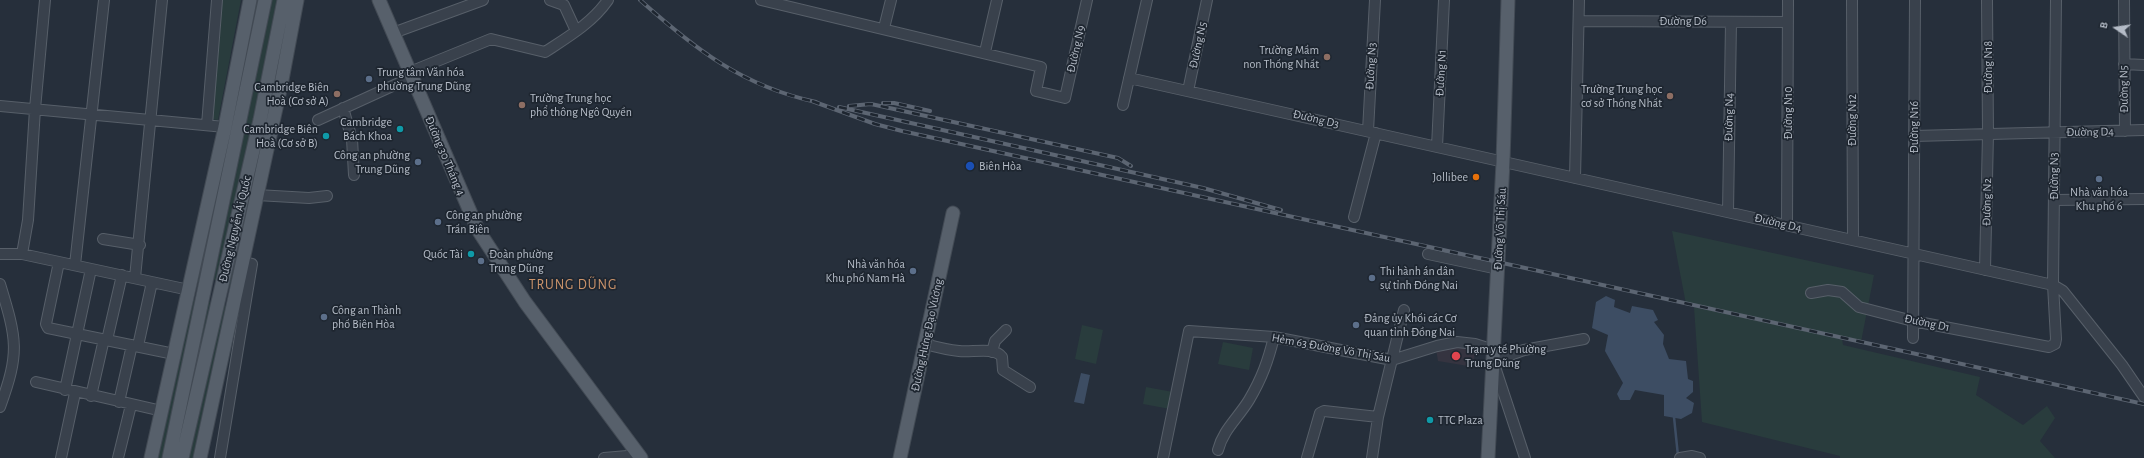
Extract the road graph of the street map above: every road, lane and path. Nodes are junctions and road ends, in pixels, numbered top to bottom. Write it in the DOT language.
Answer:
graph roads {
  1 [pos="45,0"];
  2 [pos="104,0"];
  3 [pos="162,0"];
  4 [pos="217,0"];
  5 [pos="250,0"];
  6 [pos="265,0"];
  7 [pos="284,0"];
  8 [pos="297,0"];
  9 [pos="379,0"];
  10 [pos="483,0"];
  11 [pos="550,0"];
  12 [pos="608,0"];
  13 [pos="763,0"];
  14 [pos="891,0"];
  15 [pos="997,0"];
  16 [pos="1087,0"];
  17 [pos="1147,0"];
  18 [pos="1207,0"];
  19 [pos="1375,0"];
  20 [pos="1444,0"];
  21 [pos="1508,0"];
  22 [pos="1579,0"];
  23 [pos="1788,0"];
  24 [pos="1852,0"];
  25 [pos="1915,0"];
  26 [pos="1987,0"];
  27 [pos="2056,0"];
  28 [pos="2124,0"];
  29 [pos="458,4"];
  30 [pos="1579,21"];
  31 [pos="1730,22"];
  32 [pos="1788,22"];
  33 [pos="884,28"];
  34 [pos="576,31"];
  35 [pos="393,33"];
  36 [pos="985,52"];
  37 [pos="2124,64"];
  38 [pos="2144,65"];
  39 [pos="411,75"];
  40 [pos="1129,78"];
  41 [pos="1188,91"];
  42 [pos="1123,104"];
  43 [pos="0,106"];
  44 [pos="343,108"];
  45 [pos="35,109"];
  46 [pos="92,114"];
  47 [pos="149,120"];
  48 [pos="318,120"];
  49 [pos="207,125"];
  50 [pos="225,127"];
  51 [pos="2144,130"];
  52 [pos="2125,131"];
  53 [pos="1372,132"];
  54 [pos="2055,132"];
  55 [pos="1988,134"];
  56 [pos="1914,136"];
  57 [pos="1437,147"];
  58 [pos="1503,162"];
  59 [pos="354,175"];
  60 [pos="1575,178"];
  61 [pos="257,195"];
  62 [pos="327,196"];
  63 [pos="2144,199"];
  64 [pos="2054,200"];
  65 [pos="1728,212"];
  66 [pos="953,213"];
  67 [pos="1354,217"];
  68 [pos="1787,225"];
  69 [pos="104,239"];
  70 [pos="1853,240"];
  71 [pos="140,245"];
  72 [pos="0,254"];
  73 [pos="22,254"];
  74 [pos="1428,254"];
  75 [pos="1913,254"];
  76 [pos="59,262"];
  77 [pos="75,265"];
  78 [pos="91,269"];
  79 [pos="1498,269"];
  80 [pos="1985,270"];
  81 [pos="122,276"];
  82 [pos="135,278"];
  83 [pos="152,282"];
  84 [pos="0,284"];
  85 [pos="2053,285"];
  86 [pos="189,290"];
  87 [pos="204,293"];
  88 [pos="1811,293"];
  89 [pos="220,296"];
  90 [pos="240,299"];
  91 [pos="1404,310"];
  92 [pos="1913,320"];
  93 [pos="1006,330"];
  94 [pos="77,334"];
  95 [pos="1274,337"];
  96 [pos="1914,338"];
  97 [pos="1584,339"];
  98 [pos="105,340"];
  99 [pos="925,344"];
  100 [pos="135,346"];
  101 [pos="2049,347"];
  102 [pos="992,352"];
  103 [pos="174,354"];
  104 [pos="1493,356"];
  105 [pos="1392,360"];
  106 [pos="36,382"];
  107 [pos="1030,387"];
  108 [pos="65,390"];
  109 [pos="75,392"];
  110 [pos="91,396"];
  111 [pos="2144,397"];
  112 [pos="119,402"];
  113 [pos="131,405"];
  114 [pos="0,407"];
  115 [pos="162,411"];
  116 [pos="1378,417"];
  117 [pos="1218,450"];
  118 [pos="640,457"];
  119 [pos="61,458"];
  120 [pos="118,458"];
  121 [pos="151,458"];
  122 [pos="169,458"];
  123 [pos="182,458"];
  124 [pos="200,458"];
  125 [pos="220,458"];
  126 [pos="604,458"];
  127 [pos="900,458"];
  128 [pos="1163,458"];
  129 [pos="1307,458"];
  130 [pos="1372,458"];
  131 [pos="1488,458"];
  132 [pos="1526,458"];
  133 [pos="1680,458"];
  134 [pos="1700,458"];
  1 -- 45 [label="street"];
  2 -- 46 [label="street"];
  3 -- 47 [label="street"];
  4 -- 49 [label="street"];
  5 -- 50 [label="main road"];
  6 -- 87 [label="main road, Đường Nguyễn Ái Quốc"];
  7 -- 89 [label="main road, Đường Nguyễn Ái Quốc"];
  8 -- 61 [label="main road, Đường Nguyễn Ái Quốc"];
  9 -- 35 [label="main road, Đường 30 Tháng 4"];
  10 -- 29 [label="street"];
  11 -- 34 [label="street"];
  12 -- 34 [label="street"];
  13 -- 33 [label="street"];
  14 -- 33 [label="street"];
  15 -- 36 [label="street"];
  16 -- 36 [label="street, Đường N9"];
  17 -- 40 [label="street"];
  18 -- 41 [label="street, Đường N5"];
  19 -- 53 [label="street, Đường N3"];
  20 -- 57 [label="street, Đường N1"];
  21 -- 58 [label="main road, Đường Võ Thị Sáu"];
  22 -- 30 [label="street"];
  23 -- 32 [label="street, Đường N10"];
  24 -- 70 [label="street, Đường N12"];
  25 -- 56 [label="street, Đường N16"];
  26 -- 55 [label="street, Đường N18"];
  27 -- 54 [label="street, Đường N3"];
  28 -- 37 [label="street, Đường N5"];
  29 -- 35 [label="street"];
  30 -- 31 [label="street, Đường D6"];
  30 -- 60 [label="street"];
  31 -- 32 [label="street, Đường D6"];
  31 -- 65 [label="street, Đường N4"];
  32 -- 68 [label="street, Đường N10"];
  33 -- 36 [label="street"];
  34 -- 39 [label="street"];
  35 -- 39 [label="main road, Đường 30 Tháng 4"];
  37 -- 38 [label="street"];
  37 -- 52 [label="street, Đường N5"];
  39 -- 44 [label="street"];
  39 -- 118 [label="main road, Đường 30 Tháng 4"];
  40 -- 41 [label="street, Đường D3"];
  40 -- 42 [label="street"];
  41 -- 53 [label="street, Đường D3"];
  43 -- 45 [label="street"];
  44 -- 48 [label="street"];
  44 -- 59 [label="street"];
  45 -- 46 [label="street"];
  45 -- 73 [label="street"];
  46 -- 47 [label="street"];
  46 -- 77 [label="street"];
  47 -- 49 [label="street"];
  47 -- 71 [label="street"];
  49 -- 50 [label="street"];
  50 -- 86 [label="main road"];
  51 -- 52 [label="street, Đường D4"];
  52 -- 54 [label="street, Đường D4"];
  53 -- 57 [label="street, Đường D3"];
  53 -- 67 [label="street, Đường N3"];
  54 -- 55 [label="street, Đường D4"];
  54 -- 64 [label="street, Đường N3"];
  55 -- 56 [label="street, Đường D4"];
  55 -- 80 [label="street, Đường N2"];
  56 -- 75 [label="street, Đường N16"];
  57 -- 58 [label="street, Đường D3"];
  58 -- 60 [label="street, Đường D4"];
  58 -- 79 [label="main road, Đường Võ Thị Sáu"];
  60 -- 65 [label="street, Đường D4"];
  61 -- 62 [label="street"];
  61 -- 90 [label="main road, Đường Nguyễn Ái Quốc"];
  63 -- 64 [label="street"];
  64 -- 85 [label="street, Đường N3"];
  65 -- 68 [label="street, Đường D4"];
  66 -- 99 [label="main road, Đường Hưng Đạo Vương"];
  68 -- 70 [label="street, Đường D4"];
  69 -- 71 [label="street"];
  70 -- 75 [label="street, Đường D4"];
  71 -- 82 [label="street"];
  72 -- 73 [label="street"];
  73 -- 76 [label="street"];
  74 -- 79 [label="street"];
  75 -- 80 [label="street, Đường D4"];
  75 -- 92 [label="street"];
  76 -- 77 [label="street"];
  76 -- 94 [label="street"];
  77 -- 78 [label="street"];
  78 -- 81 [label="street"];
  78 -- 94 [label="street"];
  79 -- 104 [label="main road, Đường Võ Thị Sáu"];
  80 -- 85 [label="street, Đường D4"];
  81 -- 82 [label="street"];
  81 -- 98 [label="street"];
  82 -- 83 [label="street"];
  83 -- 86 [label="street"];
  83 -- 100 [label="street"];
  84 -- 114 [label="street"];
  85 -- 101 [label="street, Đường N3"];
  85 -- 111 [label="street"];
  86 -- 87 [label="main road"];
  86 -- 103 [label="main road"];
  87 -- 89 [label="main road"];
  87 -- 122 [label="main road, Đường Nguyễn Ái Quốc"];
  88 -- 92 [label="street, Đường D1"];
  89 -- 90 [label="main road"];
  89 -- 123 [label="main road, Đường Nguyễn Ái Quốc"];
  90 -- 124 [label="main road, Đường Nguyễn Ái Quốc"];
  90 -- 125 [label="street"];
  91 -- 105 [label="street"];
  92 -- 96 [label="street"];
  92 -- 101 [label="street, Đường D1"];
  93 -- 102 [label="street"];
  94 -- 98 [label="street"];
  94 -- 108 [label="street"];
  95 -- 105 [label="street, Hẻm 63 Đường Võ Thị Sáu"];
  95 -- 117 [label="street"];
  95 -- 128 [label="street, Hẻm 63 Đường Võ Thị Sáu"];
  97 -- 104 [label="street"];
  98 -- 100 [label="street"];
  98 -- 110 [label="street"];
  99 -- 102 [label="street"];
  99 -- 127 [label="main road, Đường Hưng Đạo Vương"];
  100 -- 103 [label="street"];
  100 -- 112 [label="street"];
  102 -- 107 [label="street"];
  103 -- 115 [label="main road"];
  104 -- 105 [label="street, Hẻm 63 Đường Võ Thị Sáu"];
  104 -- 131 [label="main road, Đường Võ Thị Sáu"];
  104 -- 132 [label="street"];
  105 -- 116 [label="street"];
  106 -- 108 [label="street"];
  108 -- 109 [label="street"];
  109 -- 110 [label="street"];
  109 -- 119 [label="street"];
  110 -- 112 [label="street"];
  112 -- 113 [label="street"];
  113 -- 115 [label="street"];
  113 -- 120 [label="street"];
  115 -- 121 [label="main road"];
  116 -- 129 [label="street"];
  116 -- 130 [label="street"];
  118 -- 126 [label="street"];
  133 -- 134 [label="street"];
}
